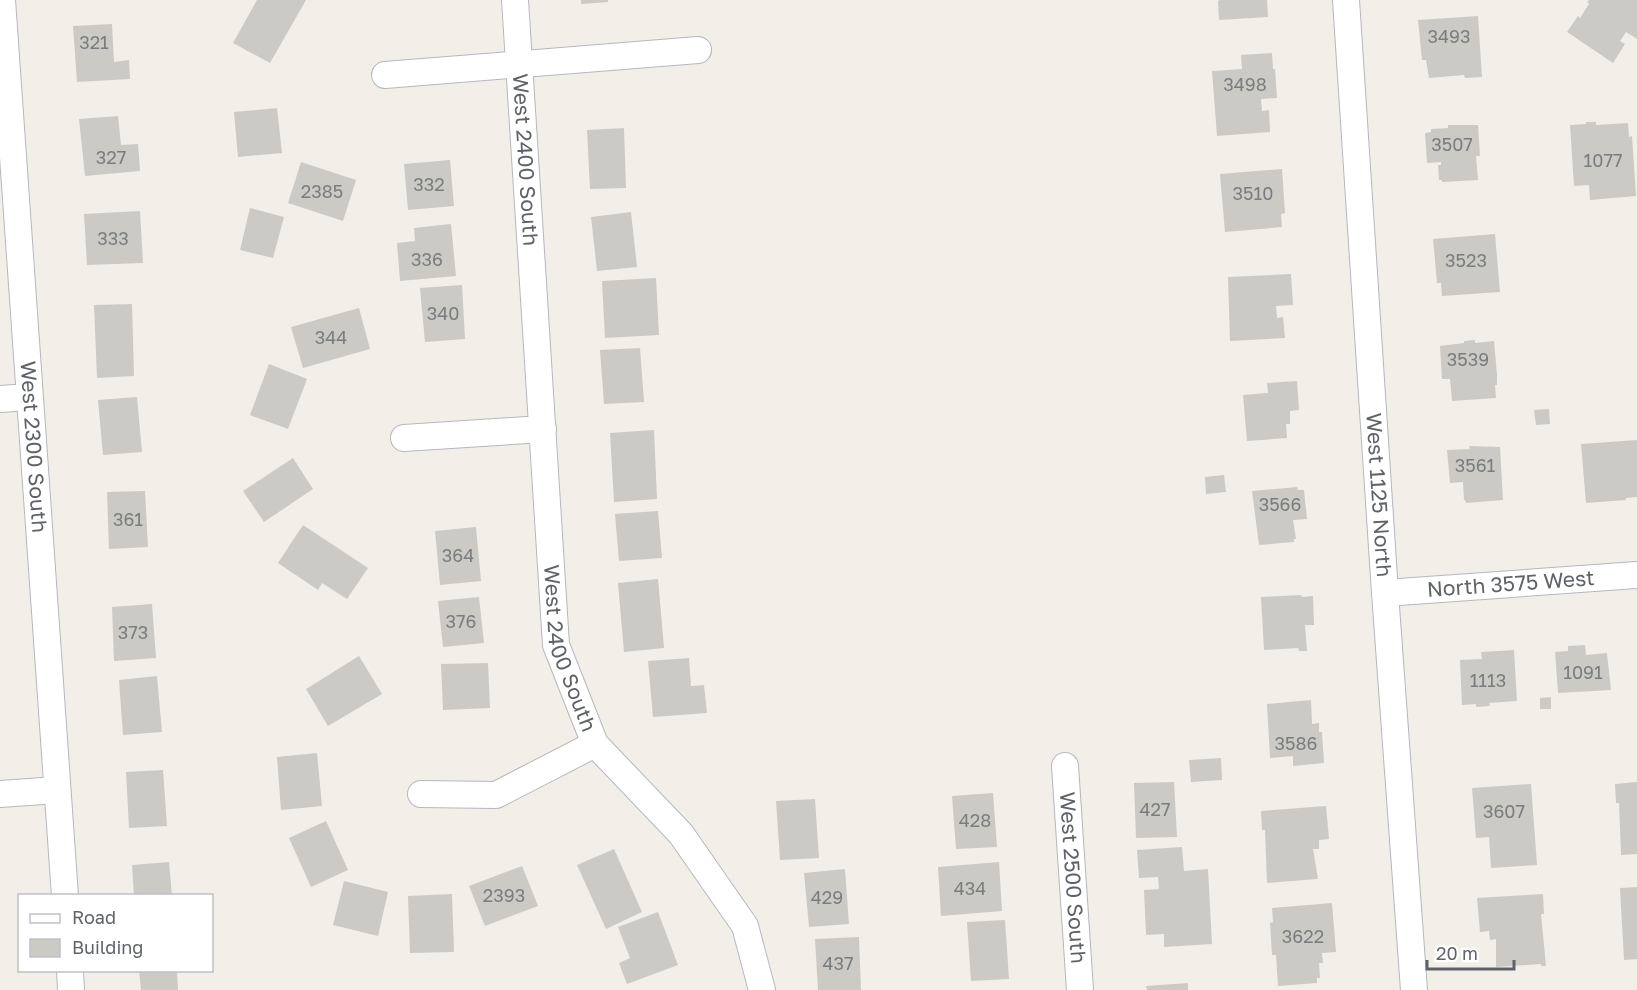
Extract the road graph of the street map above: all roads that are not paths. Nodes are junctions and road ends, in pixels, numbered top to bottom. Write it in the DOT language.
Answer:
graph roads {
  1 [pos="2,0"];
  2 [pos="515,0"];
  3 [pos="1346,0"];
  4 [pos="698,51"];
  5 [pos="519,64"];
  6 [pos="385,75"];
  7 [pos="29,397"];
  8 [pos="0,399"];
  9 [pos="543,429"];
  10 [pos="404,438"];
  11 [pos="1637,575"];
  12 [pos="1385,593"];
  13 [pos="595,744"];
  14 [pos="1065,766"];
  15 [pos="57,790"];
  16 [pos="0,794"];
  17 [pos="421,794"];
  18 [pos="65,894"];
  19 [pos="70,972"];
  20 [pos="71,990"];
  21 [pos="762,990"];
  22 [pos="1080,990"];
  23 [pos="1414,990"];
  1 -- 7 [label="street, West 2300 South"];
  2 -- 5 [label="street, West 2400 South"];
  3 -- 12 [label="street, West 1125 North"];
  4 -- 5 [label="street"];
  5 -- 6 [label="street"];
  5 -- 9 [label="street, West 2400 South"];
  7 -- 8 [label="street"];
  7 -- 15 [label="street, West 2300 South"];
  9 -- 10 [label="street"];
  9 -- 13 [label="street, West 2400 South"];
  11 -- 12 [label="street, North 3575 West"];
  12 -- 23 [label="street, West 1125 North"];
  13 -- 17 [label="street"];
  13 -- 21 [label="street, West 2400 South"];
  14 -- 22 [label="street, West 2500 South"];
  15 -- 16 [label="street"];
  15 -- 18 [label="street, West 2300 South"];
  19 -- 20 [label="street"];
}
